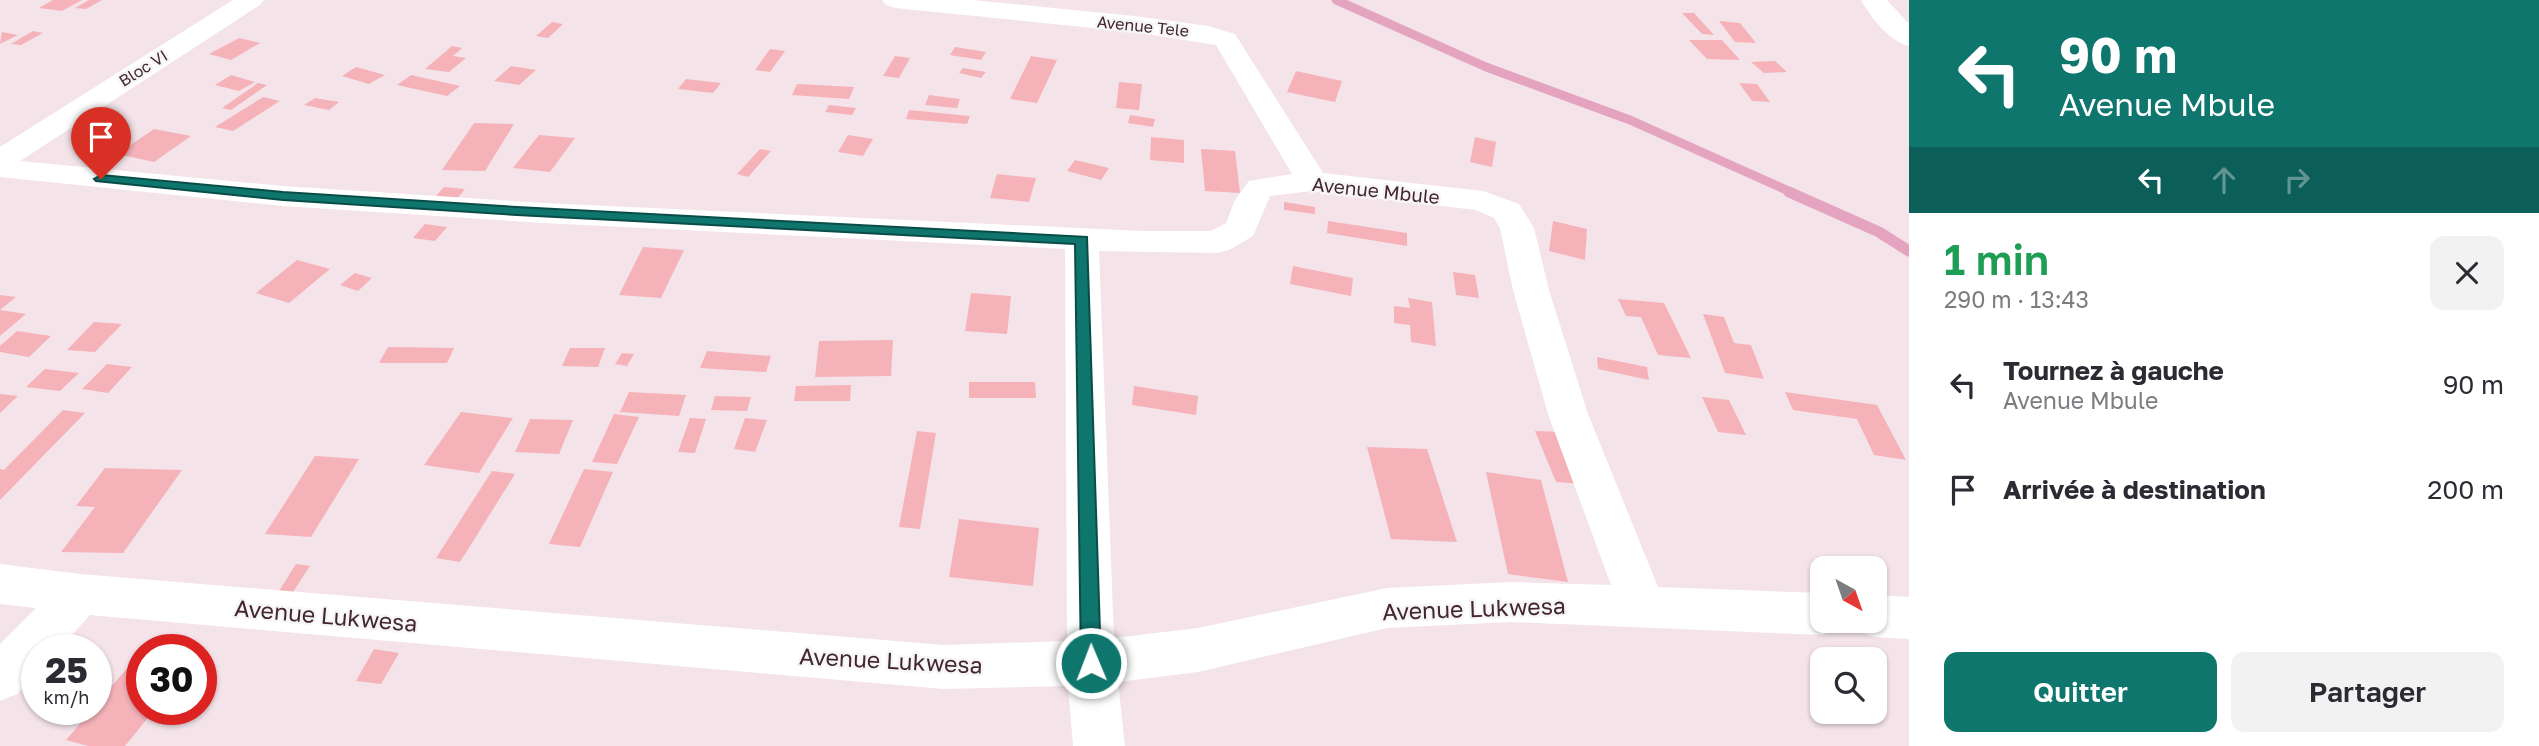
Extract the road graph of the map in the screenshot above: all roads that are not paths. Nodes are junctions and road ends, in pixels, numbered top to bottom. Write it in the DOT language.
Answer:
graph roads {
  1 [pos="251,0"];
  2 [pos="895,0"];
  3 [pos="1874,0"];
  4 [pos="1096,10"];
  5 [pos="1909,38"];
  6 [pos="0,160"];
  7 [pos="0,168"];
  8 [pos="1312,181"];
  9 [pos="1082,240"];
  10 [pos="0,584"];
  11 [pos="80,594"];
  12 [pos="1642,606"];
  13 [pos="1810,613"];
  14 [pos="1887,617"];
  15 [pos="1909,618"];
  16 [pos="1091,663"];
  17 [pos="0,678"];
  18 [pos="1099,746"];
  1 -- 6 [label="street, Bloc VI"];
  2 -- 4 [label="street, Avenue Tele"];
  3 -- 5 [label="street"];
  4 -- 8 [label="street, Avenue Tele"];
  7 -- 9 [label="street, Avenue Mbule"];
  8 -- 9 [label="street, Avenue Mbule"];
  8 -- 12 [label="street, Avenue Mbule"];
  9 -- 16 [label="street"];
  10 -- 11 [label="street, Avenue Lukwesa"];
  11 -- 16 [label="street, Avenue Lukwesa"];
  11 -- 17 [label="street"];
  12 -- 13 [label="street, Avenue Lukwesa"];
  12 -- 16 [label="street, Avenue Lukwesa"];
  14 -- 15 [label="street"];
  16 -- 18 [label="street"];
}
